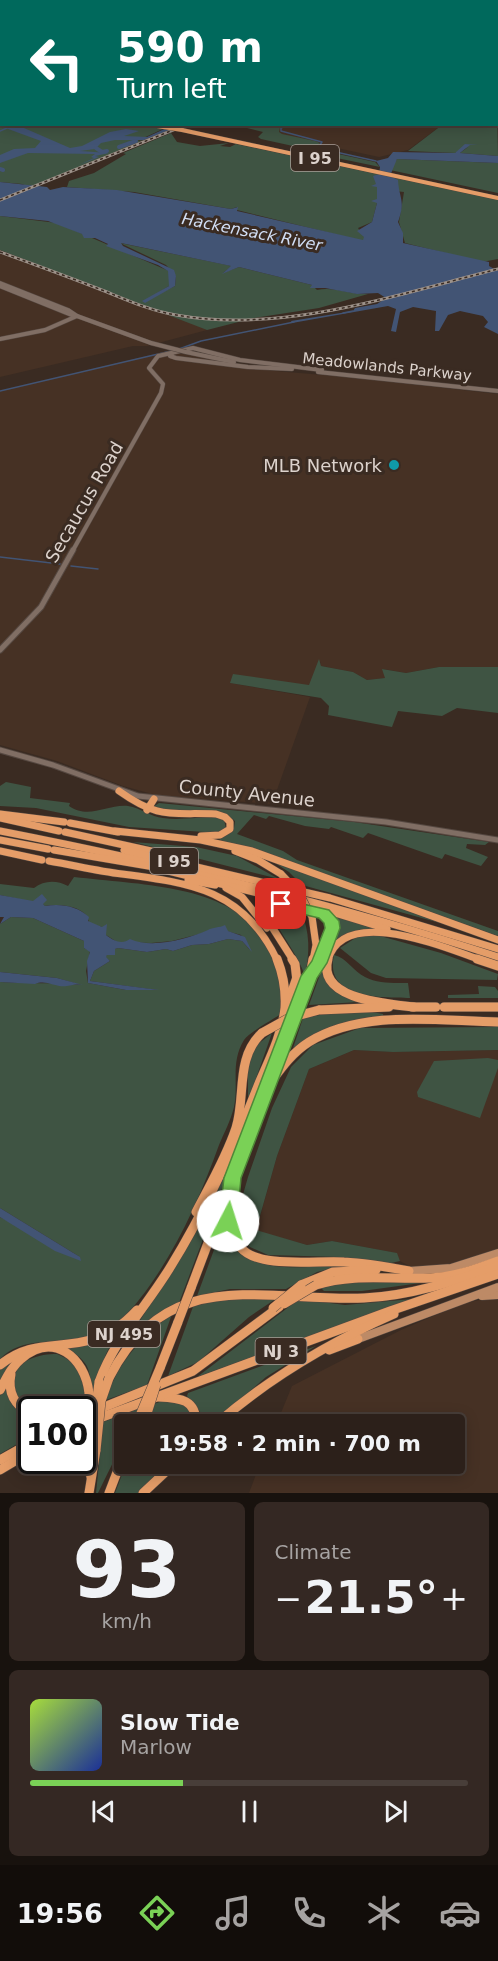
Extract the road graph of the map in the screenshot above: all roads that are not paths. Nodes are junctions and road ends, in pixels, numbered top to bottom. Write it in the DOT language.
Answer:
graph roads {
  1 [pos="158,126"];
  2 [pos="173,126"];
  3 [pos="184,129"];
  4 [pos="498,196"];
  5 [pos="0,285"];
  6 [pos="77,316"];
  7 [pos="0,339"];
  8 [pos="173,352"];
  9 [pos="176,358"];
  10 [pos="153,361"];
  11 [pos="274,366"];
  12 [pos="294,369"];
  13 [pos="322,370"];
  14 [pos="498,390"];
  15 [pos="0,650"];
  16 [pos="0,750"];
  17 [pos="119,791"];
  18 [pos="154,799"];
  19 [pos="147,810"];
  20 [pos="0,816"];
  21 [pos="0,826"];
  22 [pos="0,831"];
  23 [pos="115,831"];
  24 [pos="0,840"];
  25 [pos="498,840"];
  26 [pos="0,851"];
  27 [pos="156,868"];
  28 [pos="152,878"];
  29 [pos="315,900"];
  30 [pos="347,903"];
  31 [pos="498,940"];
  32 [pos="432,944"];
  33 [pos="284,946"];
  34 [pos="498,949"];
  35 [pos="322,956"];
  36 [pos="498,957"];
  37 [pos="498,966"];
  38 [pos="309,976"];
  39 [pos="329,976"];
  40 [pos="297,977"];
  41 [pos="299,1004"];
  42 [pos="414,1007"];
  43 [pos="498,1007"];
  44 [pos="284,1012"];
  45 [pos="498,1022"];
  46 [pos="266,1089"];
  47 [pos="232,1178"];
  48 [pos="179,1252"];
  49 [pos="498,1253"];
  50 [pos="498,1261"];
  51 [pos="498,1266"];
  52 [pos="409,1271"];
  53 [pos="498,1274"];
  54 [pos="498,1287"];
  55 [pos="155,1290"];
  56 [pos="498,1295"];
  57 [pos="472,1296"];
  58 [pos="409,1304"];
  59 [pos="249,1330"];
  60 [pos="358,1340"];
  61 [pos="318,1353"];
  62 [pos="0,1365"];
  63 [pos="12,1370"];
  64 [pos="104,1380"];
  65 [pos="0,1390"];
  66 [pos="89,1396"];
  67 [pos="154,1397"];
  68 [pos="18,1406"];
  69 [pos="96,1410"];
  70 [pos="144,1414"];
  71 [pos="196,1414"];
  72 [pos="228,1414"];
  73 [pos="96,1419"];
  74 [pos="96,1420"];
  75 [pos="18,1450"];
  76 [pos="18,1459"];
  77 [pos="0,1460"];
  78 [pos="0,1470"];
  79 [pos="90,1474"];
  80 [pos="116,1474"];
  81 [pos="163,1474"];
  82 [pos="89,1493"];
  83 [pos="109,1493"];
  84 [pos="143,1493"];
  1 -- 3 [label="highway, I 95, bridge"];
  2 -- 3 [label="highway, I 95, bridge"];
  3 -- 4 [label="highway, I 95"];
  5 -- 6 [label="street, Meadowlands Parkway"];
  6 -- 7 [label="main road"];
  6 -- 11 [label="main road, Meadowlands Parkway, bridge"];
  8 -- 9 [label="main road"];
  8 -- 10 [label="main road"];
  8 -- 13 [label="main road"];
  9 -- 10 [label="main road"];
  9 -- 12 [label="main road"];
  10 -- 15 [label="main road, Secaucus Road"];
  11 -- 12 [label="main road, Meadowlands Parkway"];
  11 -- 13 [label="main road, Meadowlands Parkway"];
  12 -- 14 [label="main road, Meadowlands Parkway"];
  13 -- 14 [label="main road, Meadowlands Parkway"];
  16 -- 17 [label="main road, County Avenue"];
  17 -- 18 [label="main road, County Avenue"];
  17 -- 19 [label="highway"];
  18 -- 19 [label="highway"];
  18 -- 25 [label="main road, County Avenue"];
  19 -- 23 [label="highway"];
  20 -- 23 [label="highway"];
  20 -- 30 [label="highway"];
  21 -- 30 [label="highway, I 95"];
  22 -- 29 [label="highway, I 95"];
  23 -- 31 [label="highway"];
  23 -- 38 [label="highway, bridge"];
  24 -- 27 [label="highway"];
  26 -- 28 [label="highway"];
  27 -- 29 [label="highway"];
  27 -- 32 [label="highway"];
  28 -- 33 [label="highway"];
  28 -- 44 [label="highway"];
  29 -- 36 [label="highway, I 95"];
  30 -- 34 [label="highway, I 95"];
  32 -- 37 [label="highway"];
  32 -- 39 [label="highway"];
  33 -- 35 [label="highway"];
  33 -- 40 [label="highway"];
  35 -- 38 [label="highway"];
  35 -- 39 [label="highway"];
  38 -- 41 [label="highway"];
  39 -- 42 [label="highway"];
  40 -- 41 [label="highway"];
  40 -- 44 [label="highway"];
  41 -- 46 [label="highway"];
  42 -- 43 [label="highway"];
  42 -- 48 [label="highway, bridge"];
  44 -- 48 [label="highway"];
  45 -- 46 [label="highway"];
  46 -- 47 [label="highway, NJ 495"];
  47 -- 52 [label="highway"];
  47 -- 70 [label="highway, NJ 495, bridge"];
  48 -- 55 [label="highway, NJ 495"];
  49 -- 52 [label="main road, NJ 3"];
  50 -- 59 [label="highway, NJ 3, bridge"];
  51 -- 64 [label="highway"];
  52 -- 59 [label="highway, NJ 3, bridge"];
  53 -- 58 [label="highway, NJ 3"];
  54 -- 57 [label="main road"];
  55 -- 62 [label="highway"];
  55 -- 64 [label="highway, NJ 495"];
  56 -- 57 [label="main road"];
  57 -- 60 [label="main road"];
  58 -- 61 [label="highway"];
  58 -- 67 [label="highway, NJ 3"];
  59 -- 69 [label="highway, NJ 3"];
  60 -- 61 [label="highway"];
  61 -- 72 [label="highway"];
  63 -- 65 [label="highway"];
  63 -- 66 [label="highway, bridge"];
  63 -- 68 [label="highway"];
  64 -- 73 [label="highway, NJ 495, bridge"];
  67 -- 71 [label="highway"];
  67 -- 74 [label="highway, NJ 3"];
  75 -- 77 [label="highway"];
  76 -- 78 [label="highway"];
  79 -- 82 [label="highway"];
  80 -- 83 [label="highway"];
  81 -- 84 [label="highway"];
}
